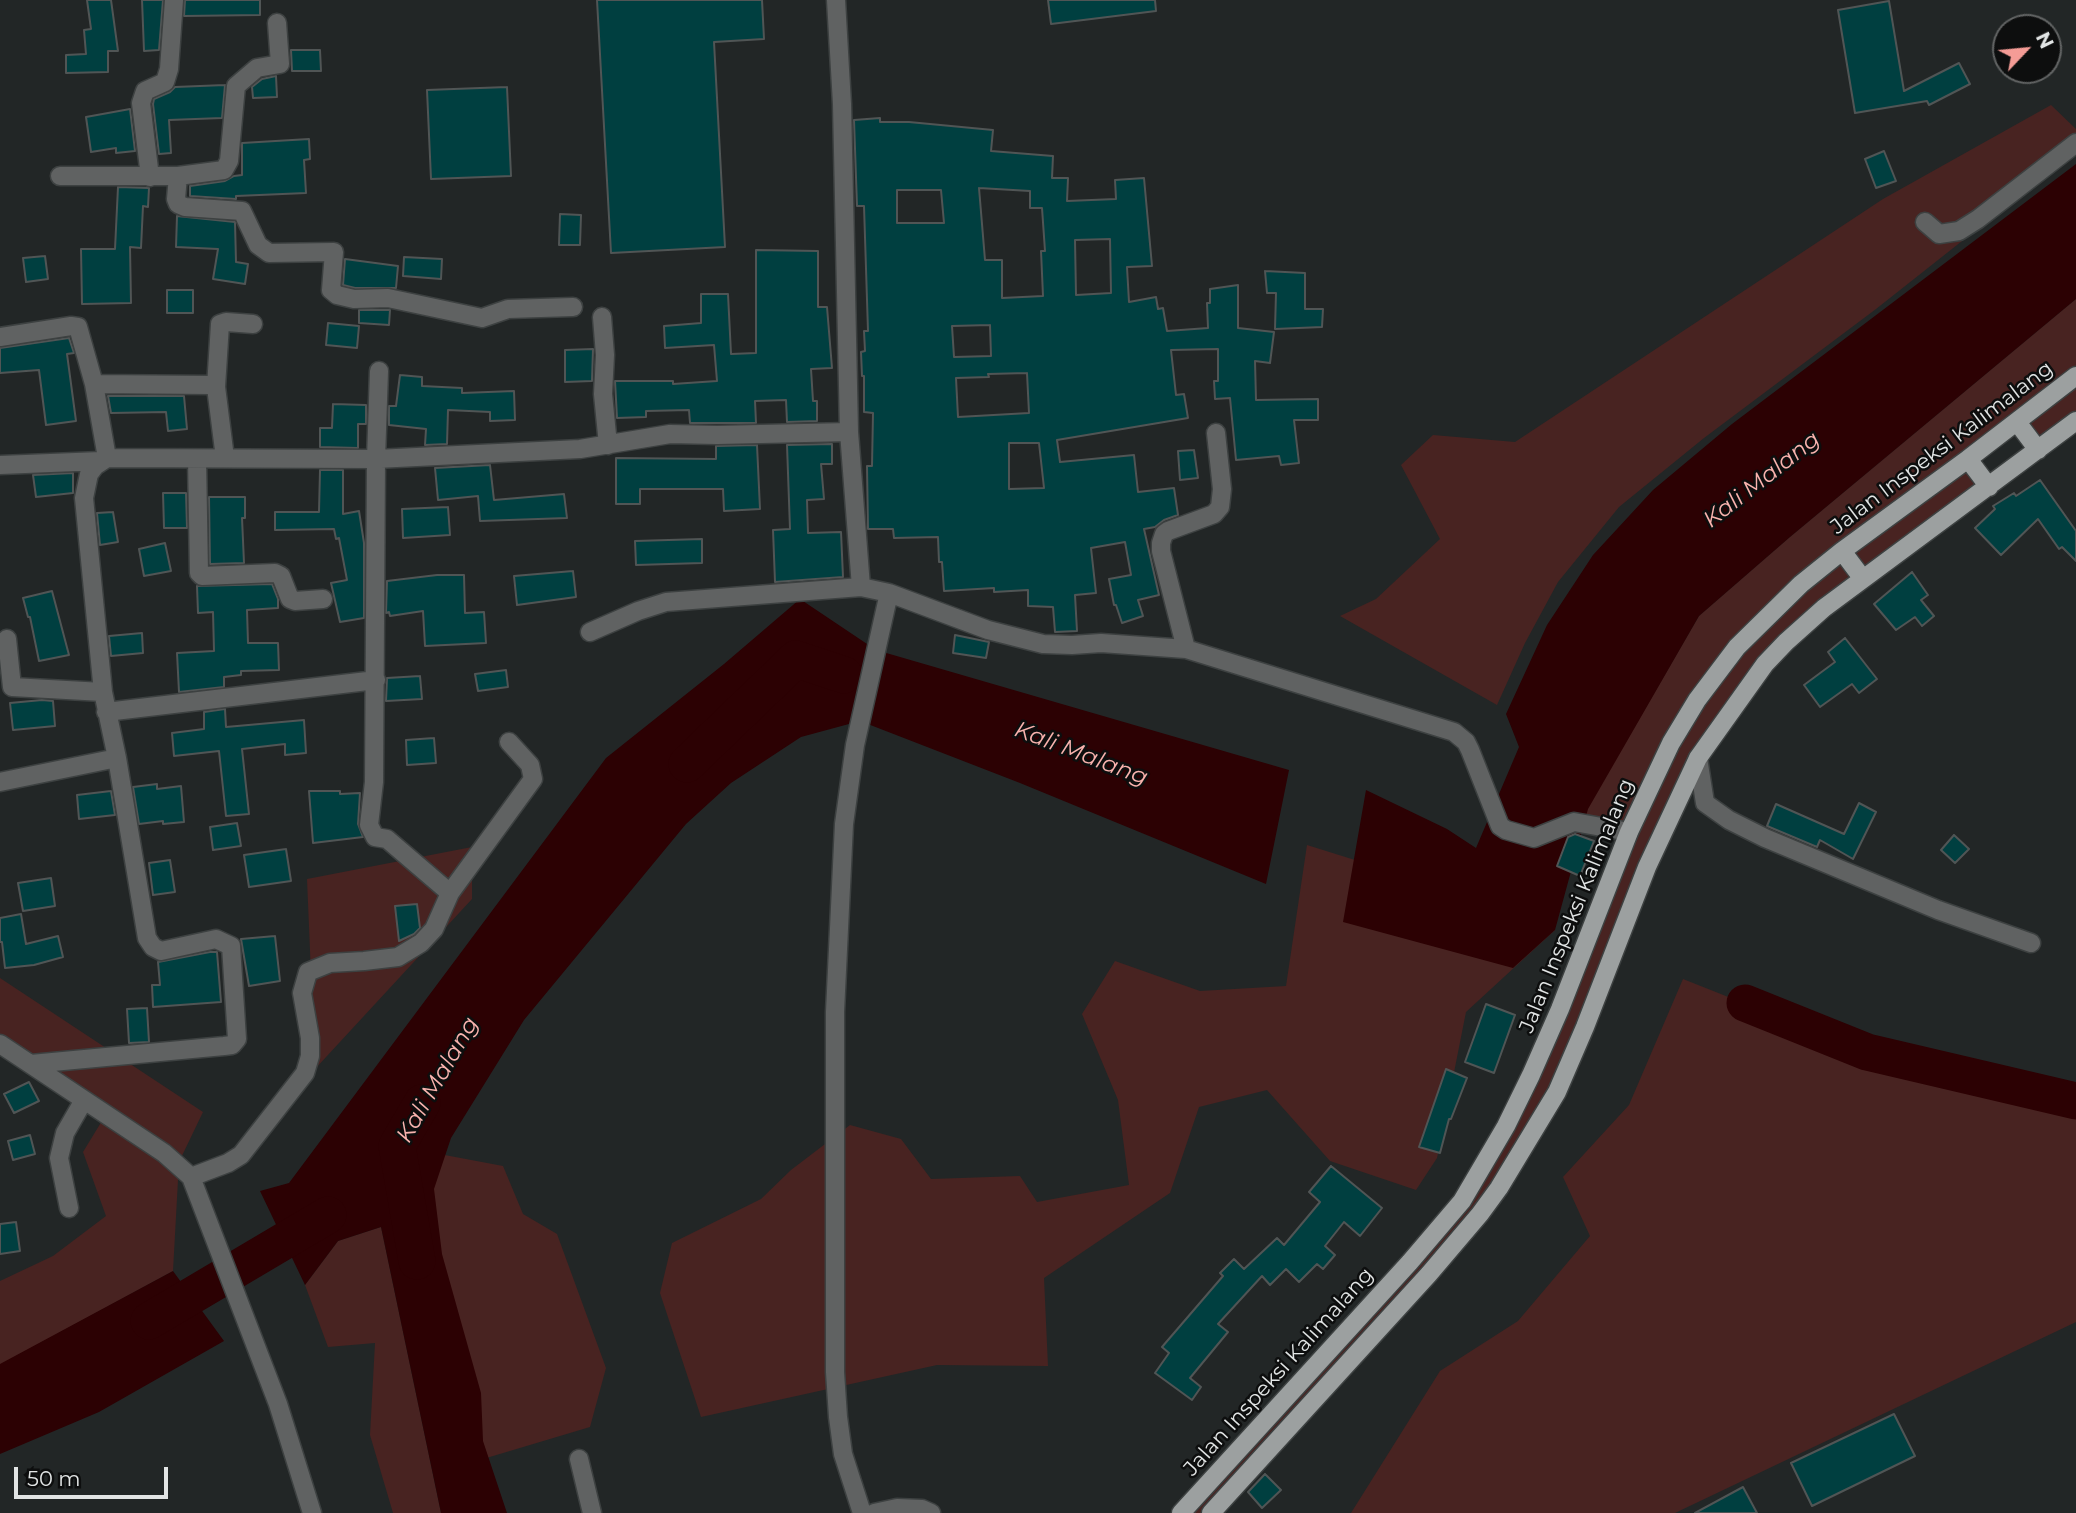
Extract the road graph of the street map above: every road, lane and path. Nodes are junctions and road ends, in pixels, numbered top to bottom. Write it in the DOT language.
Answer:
graph roads {
  1 [pos="174,0"];
  2 [pos="836,0"];
  3 [pos="277,23"];
  4 [pos="2076,143"];
  5 [pos="60,176"];
  6 [pos="178,176"];
  7 [pos="150,177"];
  8 [pos="1925,222"];
  9 [pos="573,307"];
  10 [pos="602,317"];
  11 [pos="253,324"];
  12 [pos="0,337"];
  13 [pos="379,371"];
  14 [pos="2076,376"];
  15 [pos="94,384"];
  16 [pos="216,387"];
  17 [pos="2076,421"];
  18 [pos="2017,422"];
  19 [pos="849,432"];
  20 [pos="1216,433"];
  21 [pos="608,445"];
  22 [pos="2038,450"];
  23 [pos="225,458"];
  24 [pos="197,459"];
  25 [pos="376,459"];
  26 [pos="1968,459"];
  27 [pos="104,460"];
  28 [pos="0,466"];
  29 [pos="1989,487"];
  30 [pos="1842,551"];
  31 [pos="1863,579"];
  32 [pos="861,587"];
  33 [pos="323,599"];
  34 [pos="888,599"];
  35 [pos="1765,617"];
  36 [pos="590,632"];
  37 [pos="7,639"];
  38 [pos="1786,642"];
  39 [pos="1186,649"];
  40 [pos="376,680"];
  41 [pos="103,692"];
  42 [pos="106,712"];
  43 [pos="509,742"];
  44 [pos="117,758"];
  45 [pos="1698,758"];
  46 [pos="0,782"];
  47 [pos="1629,832"];
  48 [pos="450,893"];
  49 [pos="2031,943"];
  50 [pos="0,1044"];
  51 [pos="32,1064"];
  52 [pos="84,1100"];
  53 [pos="191,1177"];
  54 [pos="69,1208"];
  55 [pos="579,1459"];
  56 [pos="312,1513"];
  57 [pos="592,1513"];
  58 [pos="862,1513"];
  59 [pos="874,1513"];
  60 [pos="931,1513"];
  61 [pos="1181,1513"];
  62 [pos="1211,1513"];
  1 -- 7 [label="street"];
  2 -- 19 [label="street"];
  3 -- 6 [label="street"];
  4 -- 8 [label="street"];
  5 -- 7 [label="street"];
  6 -- 7 [label="street"];
  6 -- 9 [label="street"];
  10 -- 21 [label="street"];
  11 -- 16 [label="street"];
  12 -- 15 [label="street"];
  13 -- 25 [label="street"];
  14 -- 18 [label="main road, Jalan Inspeksi Kalimalang"];
  15 -- 16 [label="street"];
  15 -- 27 [label="street"];
  16 -- 23 [label="street"];
  17 -- 22 [label="main road, Jalan Inspeksi Kalimalang"];
  18 -- 22 [label="main road"];
  18 -- 26 [label="main road, Jalan Inspeksi Kalimalang"];
  19 -- 21 [label="street"];
  19 -- 32 [label="street"];
  20 -- 39 [label="street"];
  21 -- 25 [label="street"];
  22 -- 29 [label="main road, Jalan Inspeksi Kalimalang"];
  23 -- 24 [label="street"];
  23 -- 25 [label="street"];
  24 -- 27 [label="street"];
  24 -- 33 [label="street"];
  25 -- 40 [label="street"];
  26 -- 29 [label="main road"];
  26 -- 30 [label="main road, Jalan Inspeksi Kalimalang"];
  27 -- 28 [label="street"];
  27 -- 41 [label="street"];
  29 -- 31 [label="main road, Jalan Inspeksi Kalimalang"];
  30 -- 31 [label="main road"];
  30 -- 35 [label="main road, Jalan Inspeksi Kalimalang"];
  31 -- 38 [label="main road, Jalan Inspeksi Kalimalang"];
  32 -- 34 [label="street"];
  32 -- 36 [label="street"];
  34 -- 39 [label="street"];
  34 -- 58 [label="street"];
  35 -- 38 [label="main road"];
  35 -- 47 [label="main road, Jalan Inspeksi Kalimalang"];
  37 -- 41 [label="street"];
  38 -- 45 [label="main road, Jalan Inspeksi Kalimalang"];
  39 -- 47 [label="street"];
  40 -- 42 [label="street"];
  40 -- 48 [label="street"];
  41 -- 42 [label="street"];
  42 -- 44 [label="street"];
  43 -- 48 [label="street"];
  44 -- 46 [label="street"];
  44 -- 51 [label="street"];
  45 -- 49 [label="street"];
  45 -- 62 [label="main road, Jalan Inspeksi Kalimalang"];
  47 -- 61 [label="main road, Jalan Inspeksi Kalimalang"];
  48 -- 53 [label="street"];
  50 -- 51 [label="street"];
  51 -- 52 [label="street"];
  52 -- 53 [label="street"];
  52 -- 54 [label="street"];
  53 -- 56 [label="street"];
  55 -- 57 [label="street"];
  59 -- 60 [label="street"];
}
